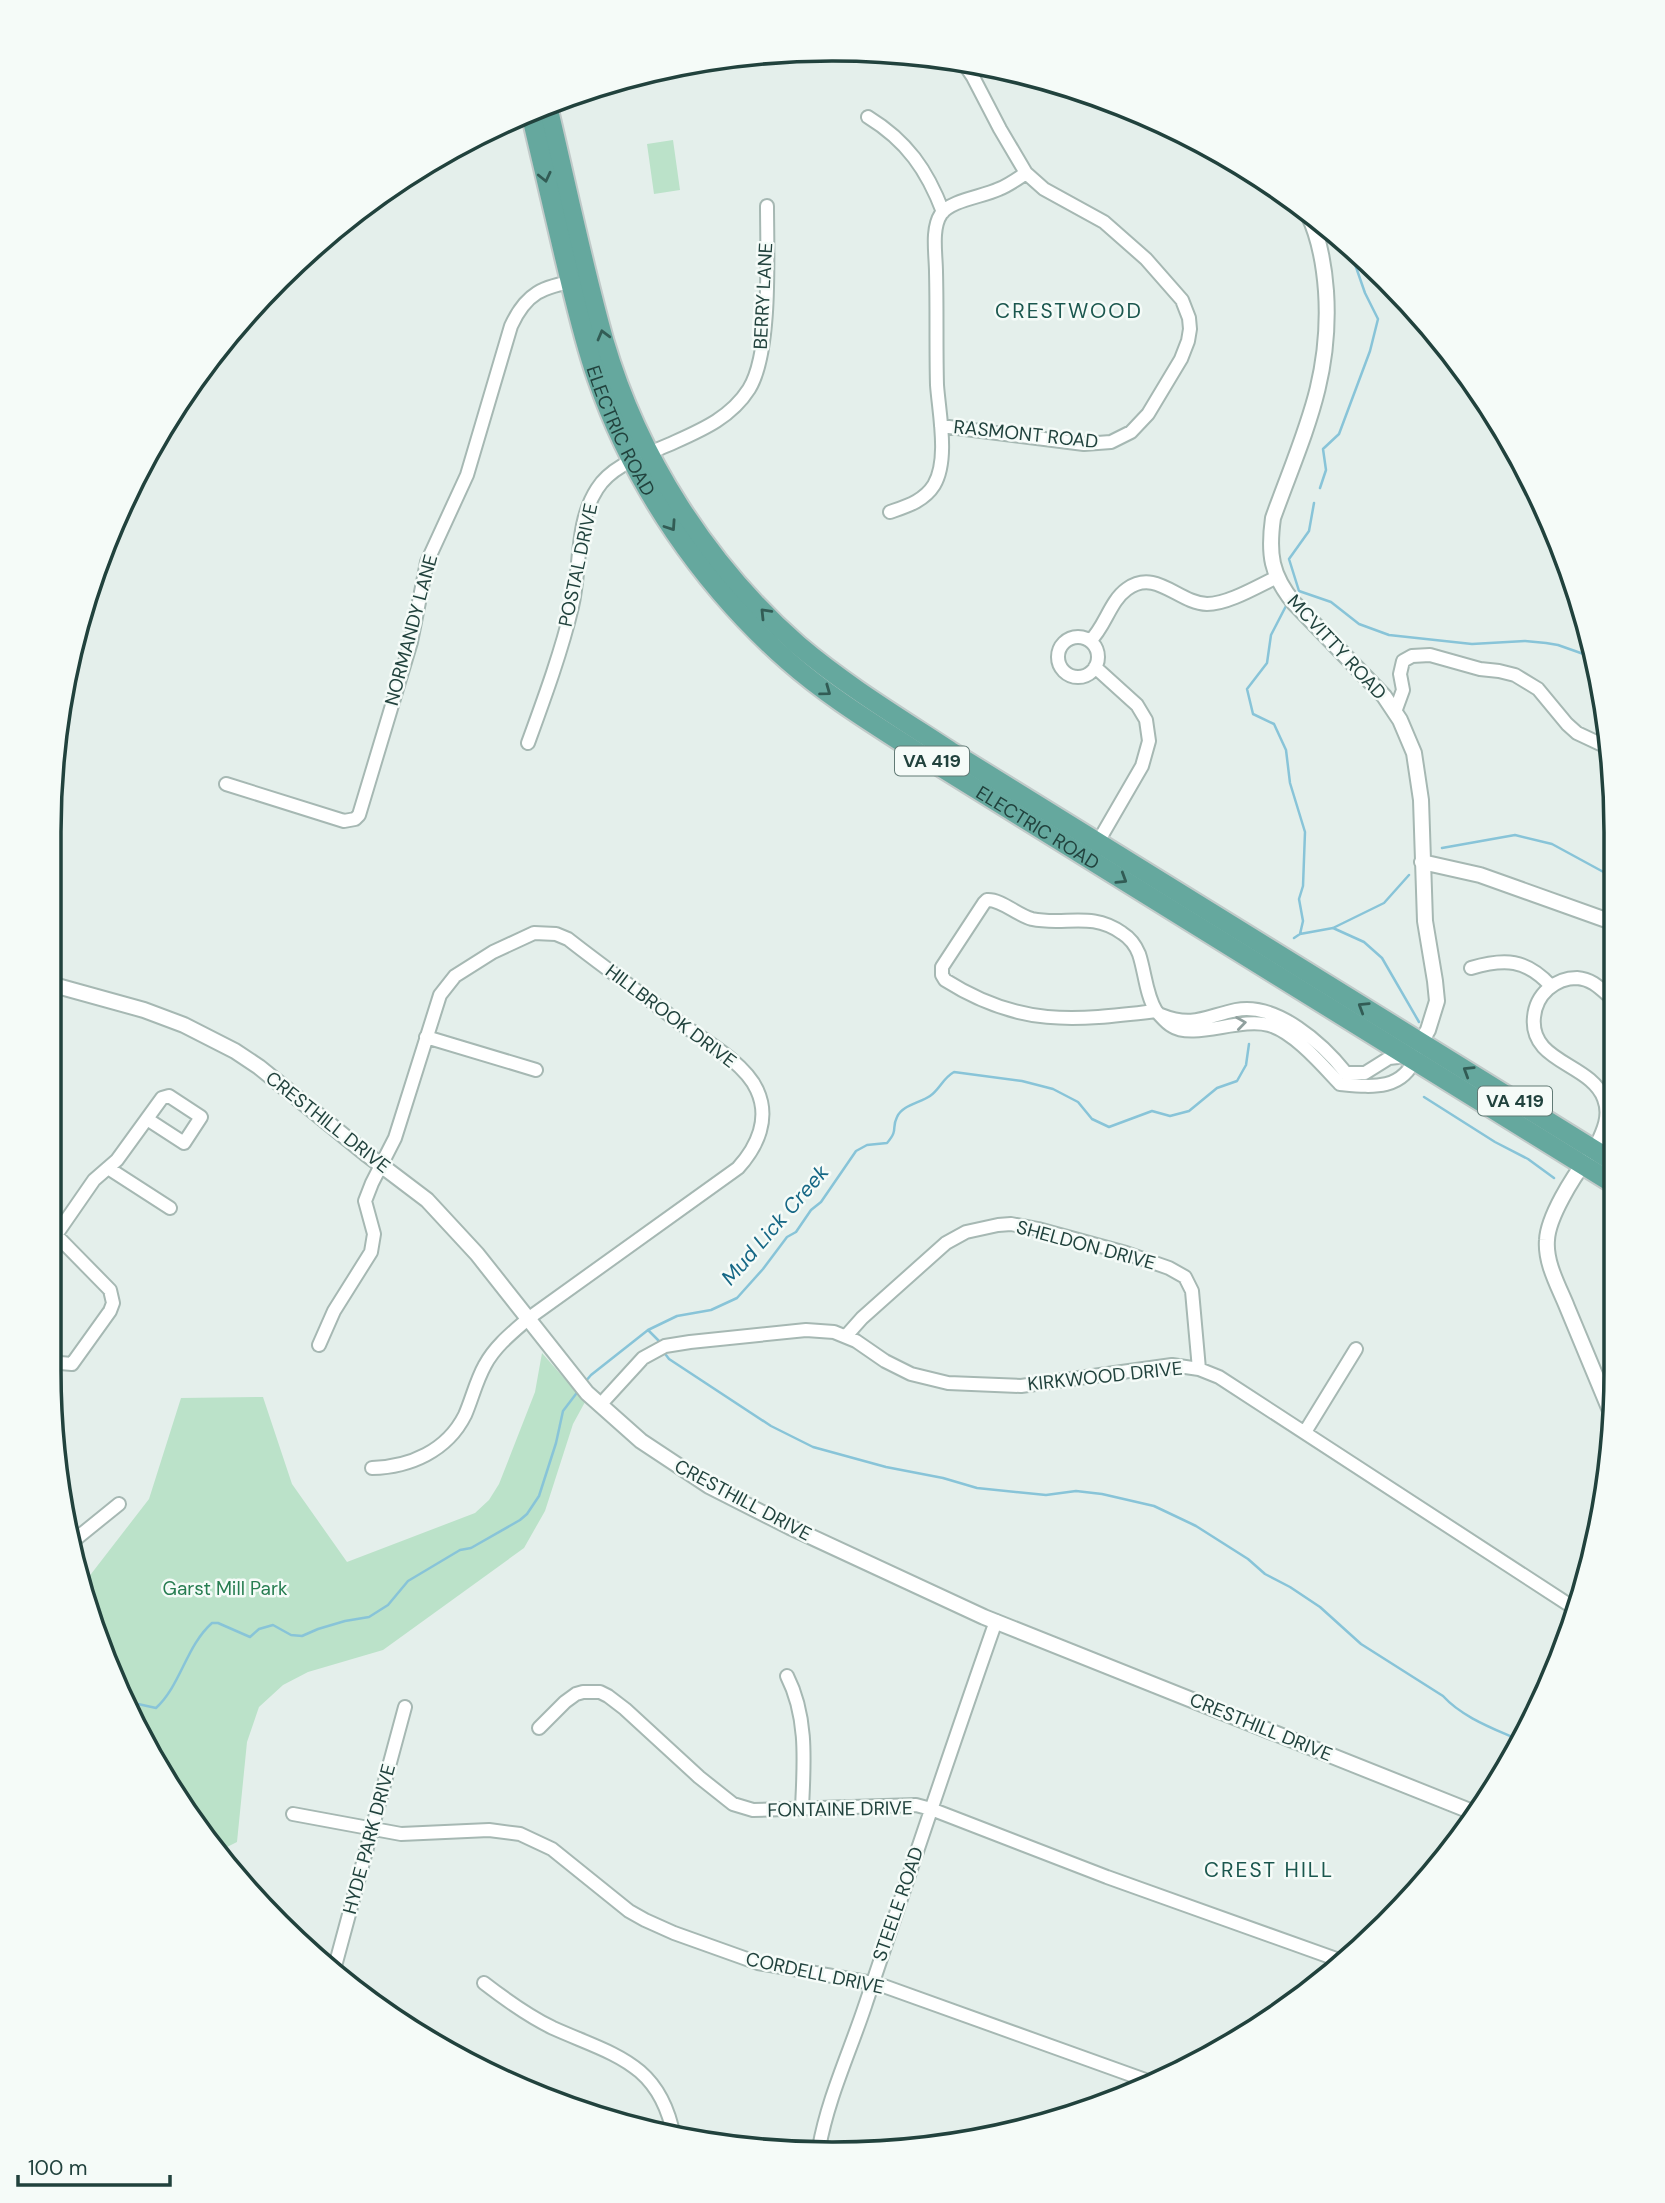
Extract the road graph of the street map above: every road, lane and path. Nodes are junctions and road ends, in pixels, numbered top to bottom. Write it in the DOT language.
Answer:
graph roads {
  1 [pos="971,74"];
  2 [pos="549,115"];
  3 [pos="868,117"];
  4 [pos="533,122"];
  5 [pos="529,124"];
  6 [pos="536,135"];
  7 [pos="1027,173"];
  8 [pos="767,206"];
  9 [pos="943,212"];
  10 [pos="1314,231"];
  11 [pos="580,281"];
  12 [pos="941,426"];
  13 [pos="641,457"];
  14 [pos="890,512"];
  15 [pos="1277,577"];
  16 [pos="1090,641"];
  17 [pos="1096,667"];
  18 [pos="1395,712"];
  19 [pos="528,743"];
  20 [pos="1598,743"];
  21 [pos="226,784"];
  22 [pos="1098,842"];
  23 [pos="1422,862"];
  24 [pos="1604,919"];
  25 [pos="1471,968"];
  26 [pos="1551,986"];
  27 [pos="61,987"];
  28 [pos="1604,991"];
  29 [pos="1156,1011"];
  30 [pos="426,1037"];
  31 [pos="1421,1042"];
  32 [pos="1408,1058"];
  33 [pos="536,1070"];
  34 [pos="1604,1093"];
  35 [pos="147,1119"];
  36 [pos="1604,1126"];
  37 [pos="1595,1158"];
  38 [pos="382,1165"];
  39 [pos="108,1168"];
  40 [pos="170,1208"];
  41 [pos="61,1228"];
  42 [pos="61,1247"];
  43 [pos="529,1318"];
  44 [pos="846,1336"];
  45 [pos="319,1345"];
  46 [pos="1356,1349"];
  47 [pos="61,1363"];
  48 [pos="1199,1369"];
  49 [pos="1603,1394"];
  50 [pos="600,1405"];
  51 [pos="1305,1432"];
  52 [pos="372,1468"];
  53 [pos="119,1504"];
  54 [pos="80,1536"];
  55 [pos="1567,1604"];
  56 [pos="996,1622"];
  57 [pos="787,1676"];
  58 [pos="405,1707"];
  59 [pos="539,1728"];
  60 [pos="802,1808"];
  61 [pos="930,1809"];
  62 [pos="1467,1809"];
  63 [pos="293,1814"];
  64 [pos="372,1829"];
  65 [pos="1332,1957"];
  66 [pos="337,1960"];
  67 [pos="484,1983"];
  68 [pos="872,1983"];
  69 [pos="1139,2078"];
  70 [pos="670,2124"];
  71 [pos="820,2142"];
  1 -- 7 [label="street, RASMONT ROAD"];
  2 -- 11 [label="main road, ELECTRIC ROAD / VA 419"];
  3 -- 9 [label="street"];
  4 -- 6 [label="main road, ELECTRIC ROAD / VA 419"];
  5 -- 6 [label="main road"];
  6 -- 11 [label="main road, ELECTRIC ROAD / VA 419, one-way"];
  7 -- 9 [label="street"];
  7 -- 12 [label="street, RASMONT ROAD"];
  8 -- 13 [label="street, BERRY LANE"];
  9 -- 12 [label="street"];
  10 -- 15 [label="street, MCVITTY ROAD"];
  11 -- 13 [label="main road, ELECTRIC ROAD / VA 419"];
  11 -- 21 [label="street, NORMANDY LANE"];
  12 -- 14 [label="street"];
  13 -- 19 [label="street, POSTAL DRIVE"];
  22 -- 13 [label="main road, ELECTRIC ROAD / VA 419, one-way"];
  13 -- 32 [label="main road, ELECTRIC ROAD / VA 419, one-way"];
  15 -- 16 [label="street"];
  15 -- 18 [label="street, MCVITTY ROAD"];
  16 -- 17 [label="street"];
  16 -- 17 [label="street"];
  17 -- 22 [label="street"];
  18 -- 20 [label="street"];
  18 -- 23 [label="street, MCVITTY ROAD"];
  31 -- 22 [label="main road, ELECTRIC ROAD / VA 419, one-way"];
  23 -- 24 [label="street"];
  23 -- 31 [label="street, MCVITTY ROAD"];
  25 -- 26 [label="street"];
  26 -- 28 [label="street"];
  26 -- 34 [label="street"];
  27 -- 38 [label="street, CRESTHILL DRIVE"];
  29 -- 29 [label="street"];
  29 -- 32 [label="street"];
  29 -- 32 [label="street, one-way"];
  30 -- 33 [label="street"];
  30 -- 38 [label="street, HILLBROOK DRIVE"];
  30 -- 43 [label="street, HILLBROOK DRIVE"];
  31 -- 32 [label="street"];
  37 -- 31 [label="main road, ELECTRIC ROAD / VA 419, one-way"];
  32 -- 37 [label="main road, ELECTRIC ROAD / VA 419"];
  35 -- 39 [label="street"];
  36 -- 37 [label="street"];
  37 -- 49 [label="street"];
  38 -- 43 [label="street, CRESTHILL DRIVE"];
  38 -- 45 [label="street, HILLBROOK DRIVE"];
  39 -- 40 [label="street"];
  39 -- 41 [label="street"];
  42 -- 47 [label="street"];
  43 -- 50 [label="street, CRESTHILL DRIVE"];
  43 -- 52 [label="street, HILLBROOK DRIVE"];
  44 -- 48 [label="street, KIRKWOOD DRIVE"];
  44 -- 48 [label="street, SHELDON DRIVE"];
  44 -- 50 [label="street, KIRKWOOD DRIVE"];
  46 -- 51 [label="street"];
  48 -- 51 [label="street, KIRKWOOD DRIVE"];
  50 -- 56 [label="street, CRESTHILL DRIVE"];
  51 -- 55 [label="street, KIRKWOOD DRIVE"];
  53 -- 54 [label="street"];
  56 -- 61 [label="street, STEELE ROAD"];
  56 -- 62 [label="street, CRESTHILL DRIVE"];
  57 -- 60 [label="street"];
  58 -- 64 [label="street, HYDE PARK DRIVE"];
  59 -- 60 [label="street, FONTAINE DRIVE"];
  60 -- 61 [label="street, FONTAINE DRIVE"];
  61 -- 65 [label="street, FONTAINE DRIVE"];
  61 -- 68 [label="street, STEELE ROAD"];
  63 -- 64 [label="street, CORDELL DRIVE"];
  64 -- 66 [label="street, HYDE PARK DRIVE"];
  64 -- 68 [label="street, CORDELL DRIVE"];
  67 -- 70 [label="street"];
  68 -- 69 [label="street, CORDELL DRIVE"];
  68 -- 71 [label="street, STEELE ROAD"];
}
